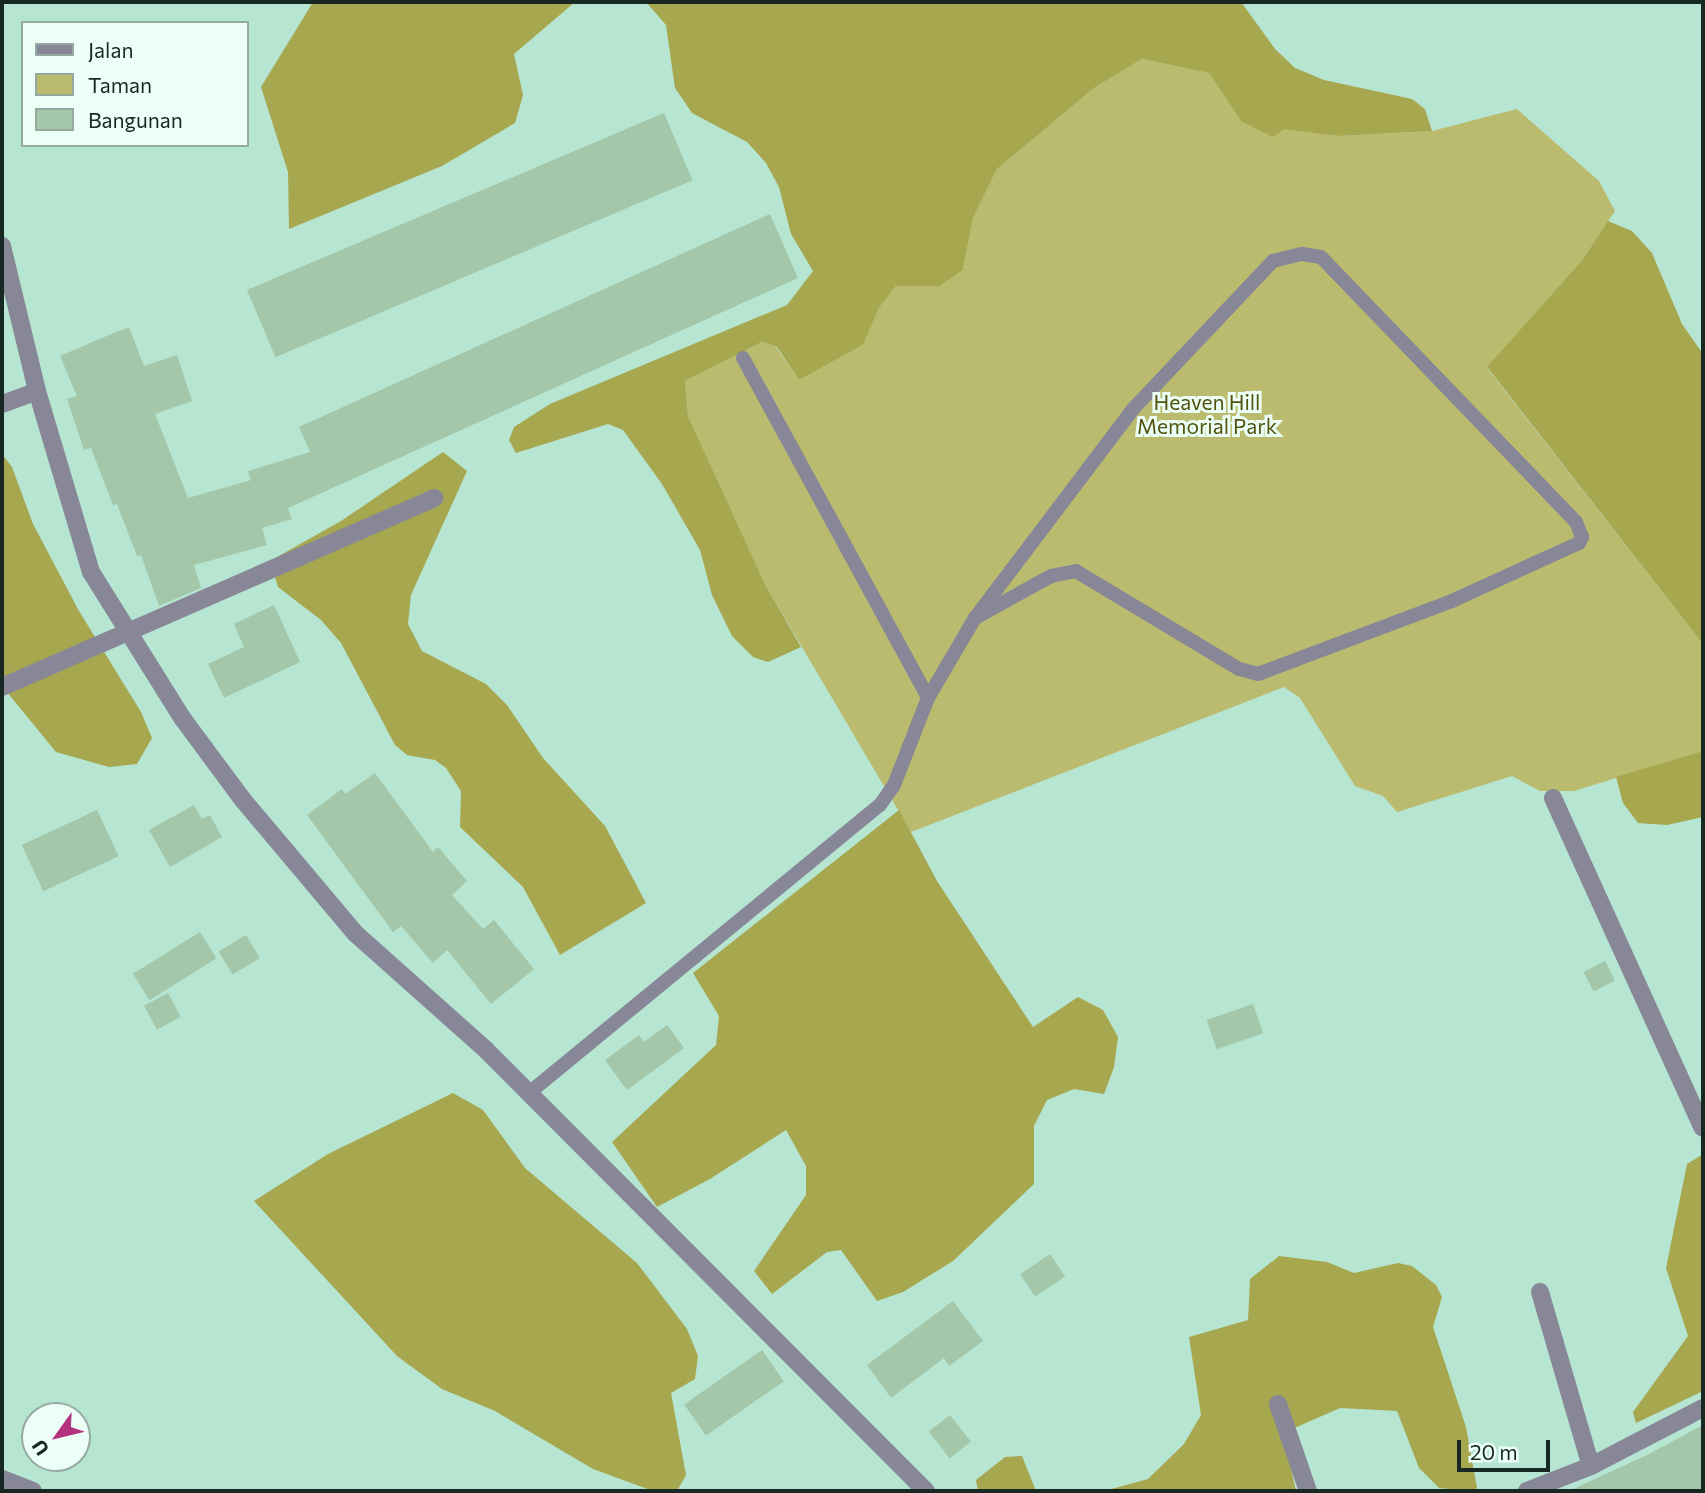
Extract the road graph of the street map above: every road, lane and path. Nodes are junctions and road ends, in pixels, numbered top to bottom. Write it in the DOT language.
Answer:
graph roads {
  1 [pos="2,246"];
  2 [pos="743,358"];
  3 [pos="37,391"];
  4 [pos="2,404"];
  5 [pos="435,498"];
  6 [pos="975,618"];
  7 [pos="127,635"];
  8 [pos="2,687"];
  9 [pos="928,698"];
  10 [pos="1553,798"];
  11 [pos="529,1093"];
  12 [pos="1703,1128"];
  13 [pos="1540,1293"];
  14 [pos="1278,1404"];
  15 [pos="1703,1408"];
  16 [pos="1591,1466"];
  17 [pos="2,1479"];
  18 [pos="33,1491"];
  19 [pos="926,1491"];
  20 [pos="1308,1491"];
  21 [pos="1527,1491"];
  1 -- 3 [label="street"];
  2 -- 9 [label="lane"];
  3 -- 4 [label="street"];
  3 -- 7 [label="street"];
  5 -- 7 [label="street"];
  6 -- 6 [label="lane"];
  6 -- 9 [label="lane"];
  7 -- 8 [label="street"];
  7 -- 11 [label="street"];
  9 -- 11 [label="lane"];
  10 -- 12 [label="street"];
  11 -- 19 [label="street"];
  13 -- 16 [label="street"];
  14 -- 20 [label="street"];
  15 -- 16 [label="street"];
  16 -- 21 [label="street"];
  17 -- 18 [label="street"];
}
